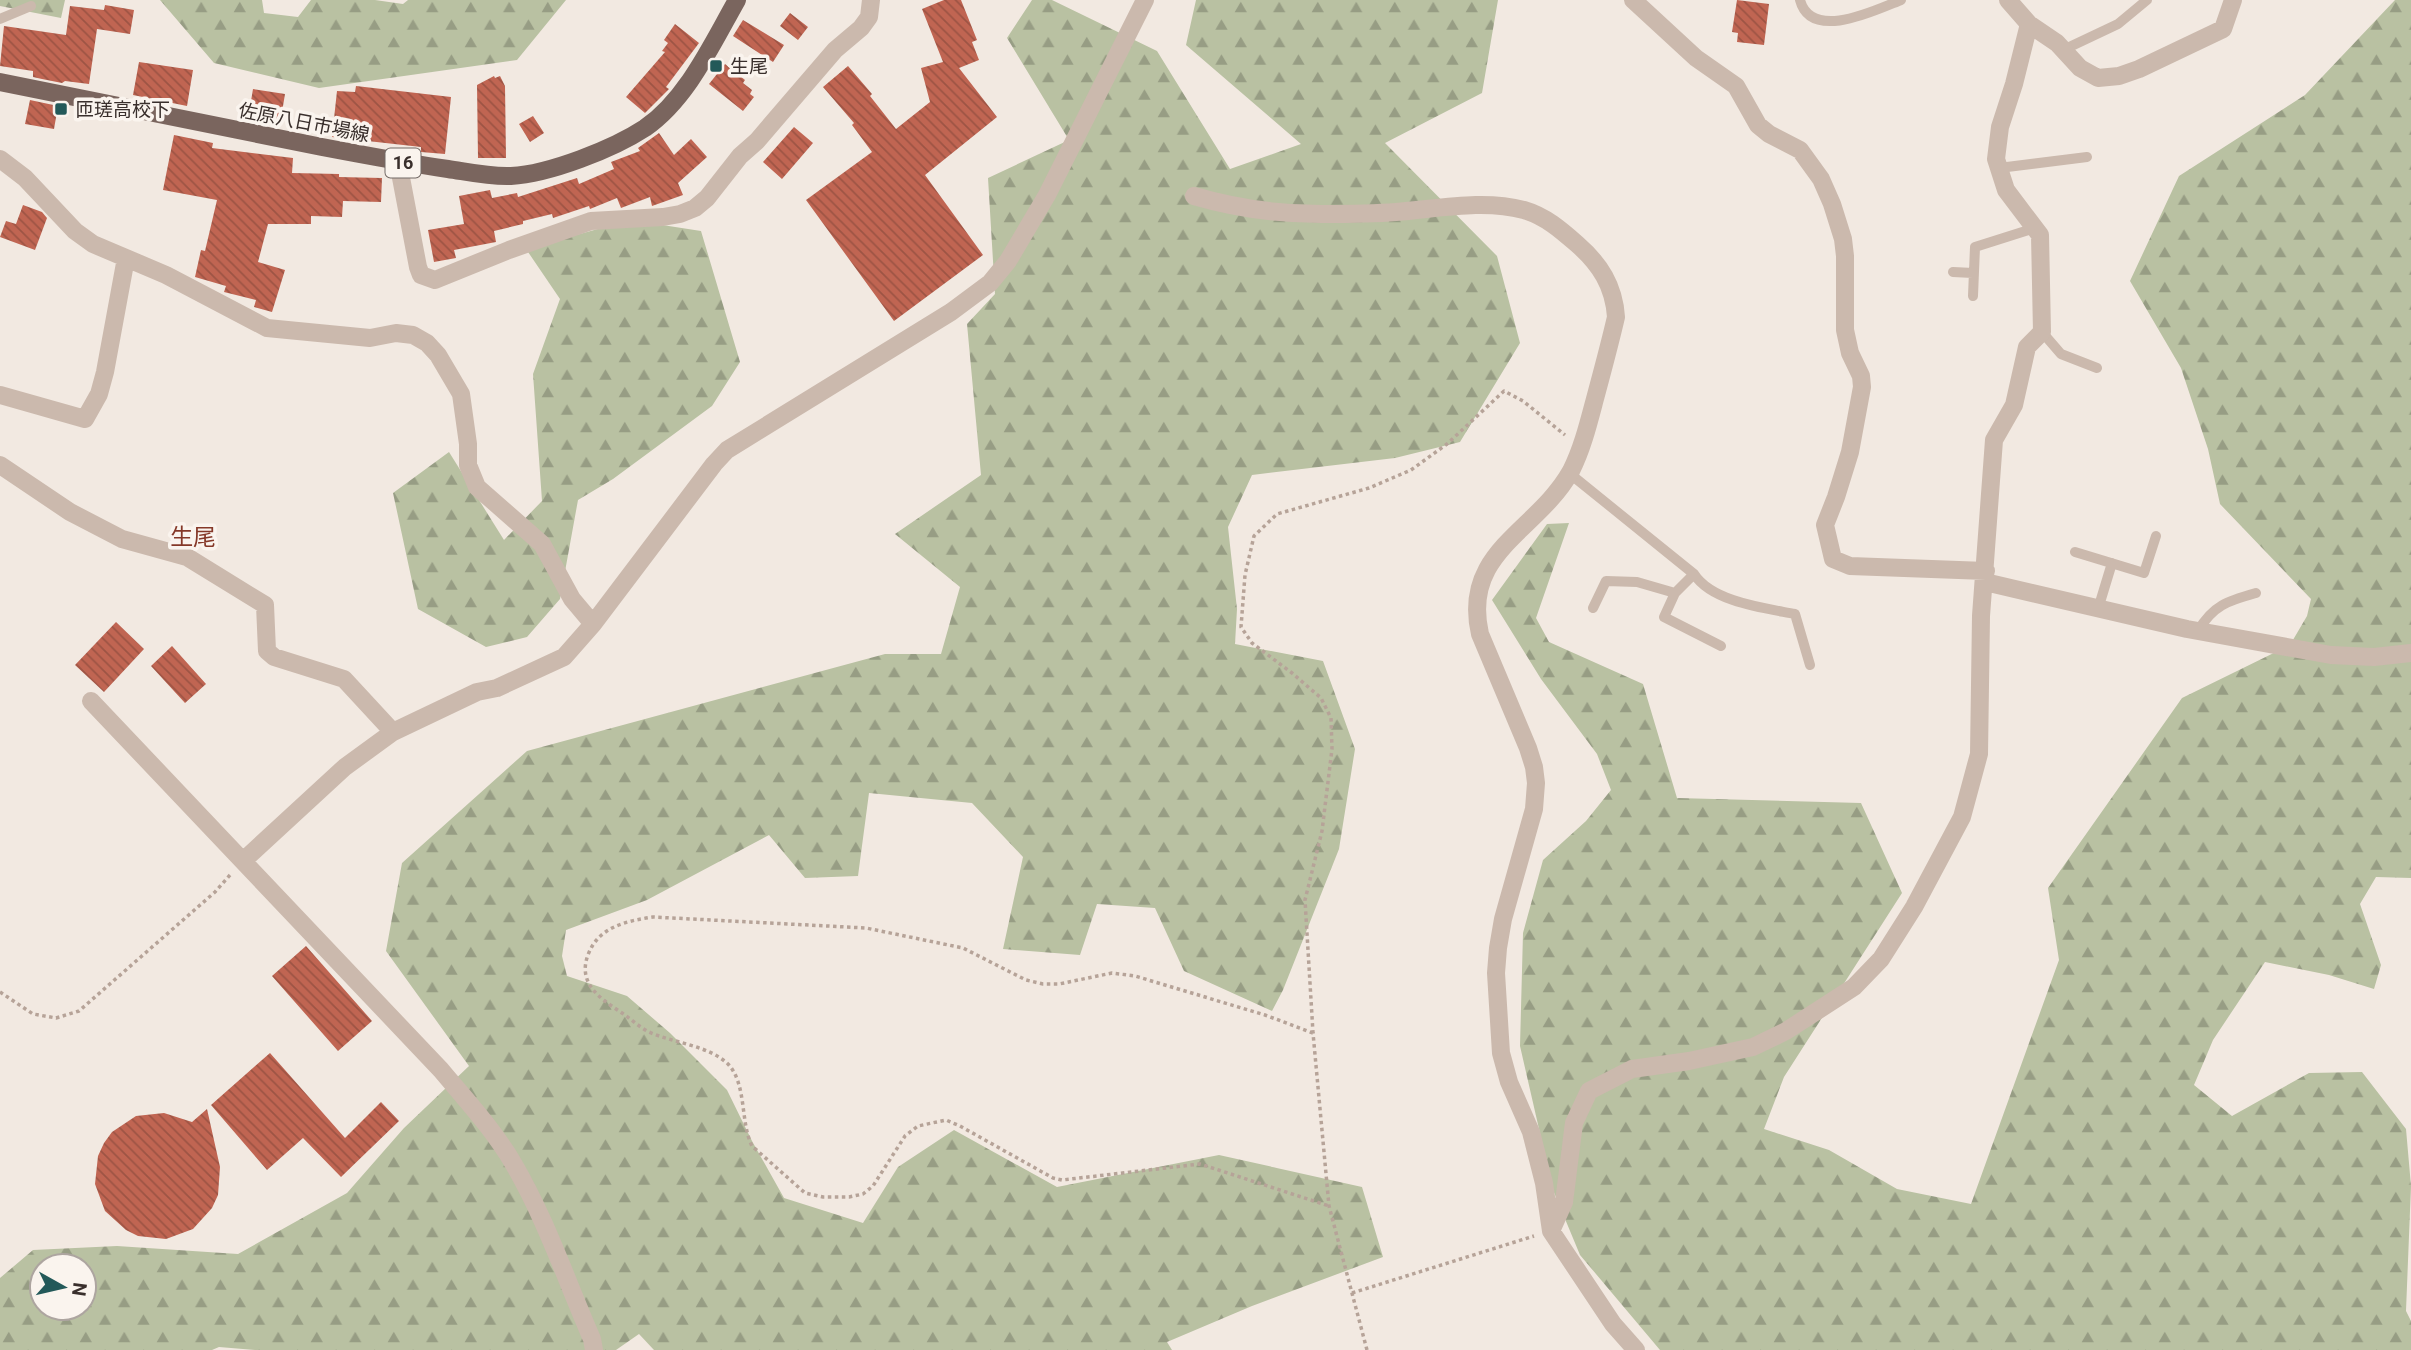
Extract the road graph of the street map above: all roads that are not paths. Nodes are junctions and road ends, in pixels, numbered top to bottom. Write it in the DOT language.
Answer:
graph roads {
  1 [pos="737,0"];
  2 [pos="871,0"];
  3 [pos="1145,0"];
  4 [pos="1633,0"];
  5 [pos="1800,0"];
  6 [pos="1901,0"];
  7 [pos="2008,0"];
  8 [pos="2147,0"];
  9 [pos="2233,0"];
  10 [pos="31,6"];
  11 [pos="0,19"];
  12 [pos="2028,24"];
  13 [pos="2063,50"];
  14 [pos="0,82"];
  15 [pos="2087,157"];
  16 [pos="0,159"];
  17 [pos="398,162"];
  18 [pos="1999,168"];
  19 [pos="1194,196"];
  20 [pos="2035,228"];
  21 [pos="126,258"];
  22 [pos="1953,272"];
  23 [pos="1973,273"];
  24 [pos="1973,296"];
  25 [pos="2042,332"];
  26 [pos="2097,368"];
  27 [pos="0,395"];
  28 [pos="0,465"];
  29 [pos="1569,473"];
  30 [pos="2156,536"];
  31 [pos="2075,552"];
  32 [pos="2112,564"];
  33 [pos="1694,574"];
  34 [pos="1985,577"];
  35 [pos="1675,593"];
  36 [pos="2256,593"];
  37 [pos="1593,608"];
  38 [pos="2098,608"];
  39 [pos="593,624"];
  40 [pos="2198,631"];
  41 [pos="1721,646"];
  42 [pos="2411,653"];
  43 [pos="1810,665"];
  44 [pos="92,701"];
  45 [pos="393,732"];
  46 [pos="244,860"];
  47 [pos="1551,1231"];
  48 [pos="594,1350"];
  49 [pos="1636,1350"];
  1 -- 17 [label="main road, 佐原八日市場線 / 16"];
  2 -- 17 [label="street"];
  3 -- 39 [label="street"];
  4 -- 34 [label="street"];
  5 -- 6 [label="lane"];
  7 -- 12 [label="street"];
  8 -- 13 [label="lane"];
  9 -- 13 [label="street"];
  10 -- 11 [label="lane"];
  12 -- 13 [label="street"];
  12 -- 18 [label="street"];
  14 -- 17 [label="main road, 佐原八日市場線 / 16"];
  15 -- 18 [label="lane"];
  16 -- 21 [label="street"];
  18 -- 20 [label="street"];
  19 -- 29 [label="street"];
  20 -- 23 [label="lane"];
  20 -- 25 [label="street"];
  21 -- 27 [label="street"];
  21 -- 39 [label="street"];
  22 -- 23 [label="lane"];
  23 -- 24 [label="lane"];
  25 -- 26 [label="lane"];
  25 -- 34 [label="street"];
  28 -- 45 [label="street"];
  29 -- 33 [label="lane"];
  29 -- 47 [label="street"];
  30 -- 32 [label="lane"];
  31 -- 32 [label="lane"];
  32 -- 38 [label="lane"];
  33 -- 35 [label="lane"];
  33 -- 43 [label="lane"];
  34 -- 38 [label="street"];
  34 -- 47 [label="street"];
  35 -- 37 [label="lane"];
  35 -- 41 [label="lane"];
  36 -- 40 [label="lane"];
  38 -- 40 [label="street"];
  39 -- 45 [label="street"];
  40 -- 42 [label="street"];
  44 -- 46 [label="street"];
  45 -- 46 [label="street"];
  46 -- 48 [label="street"];
  47 -- 49 [label="street"];
}
